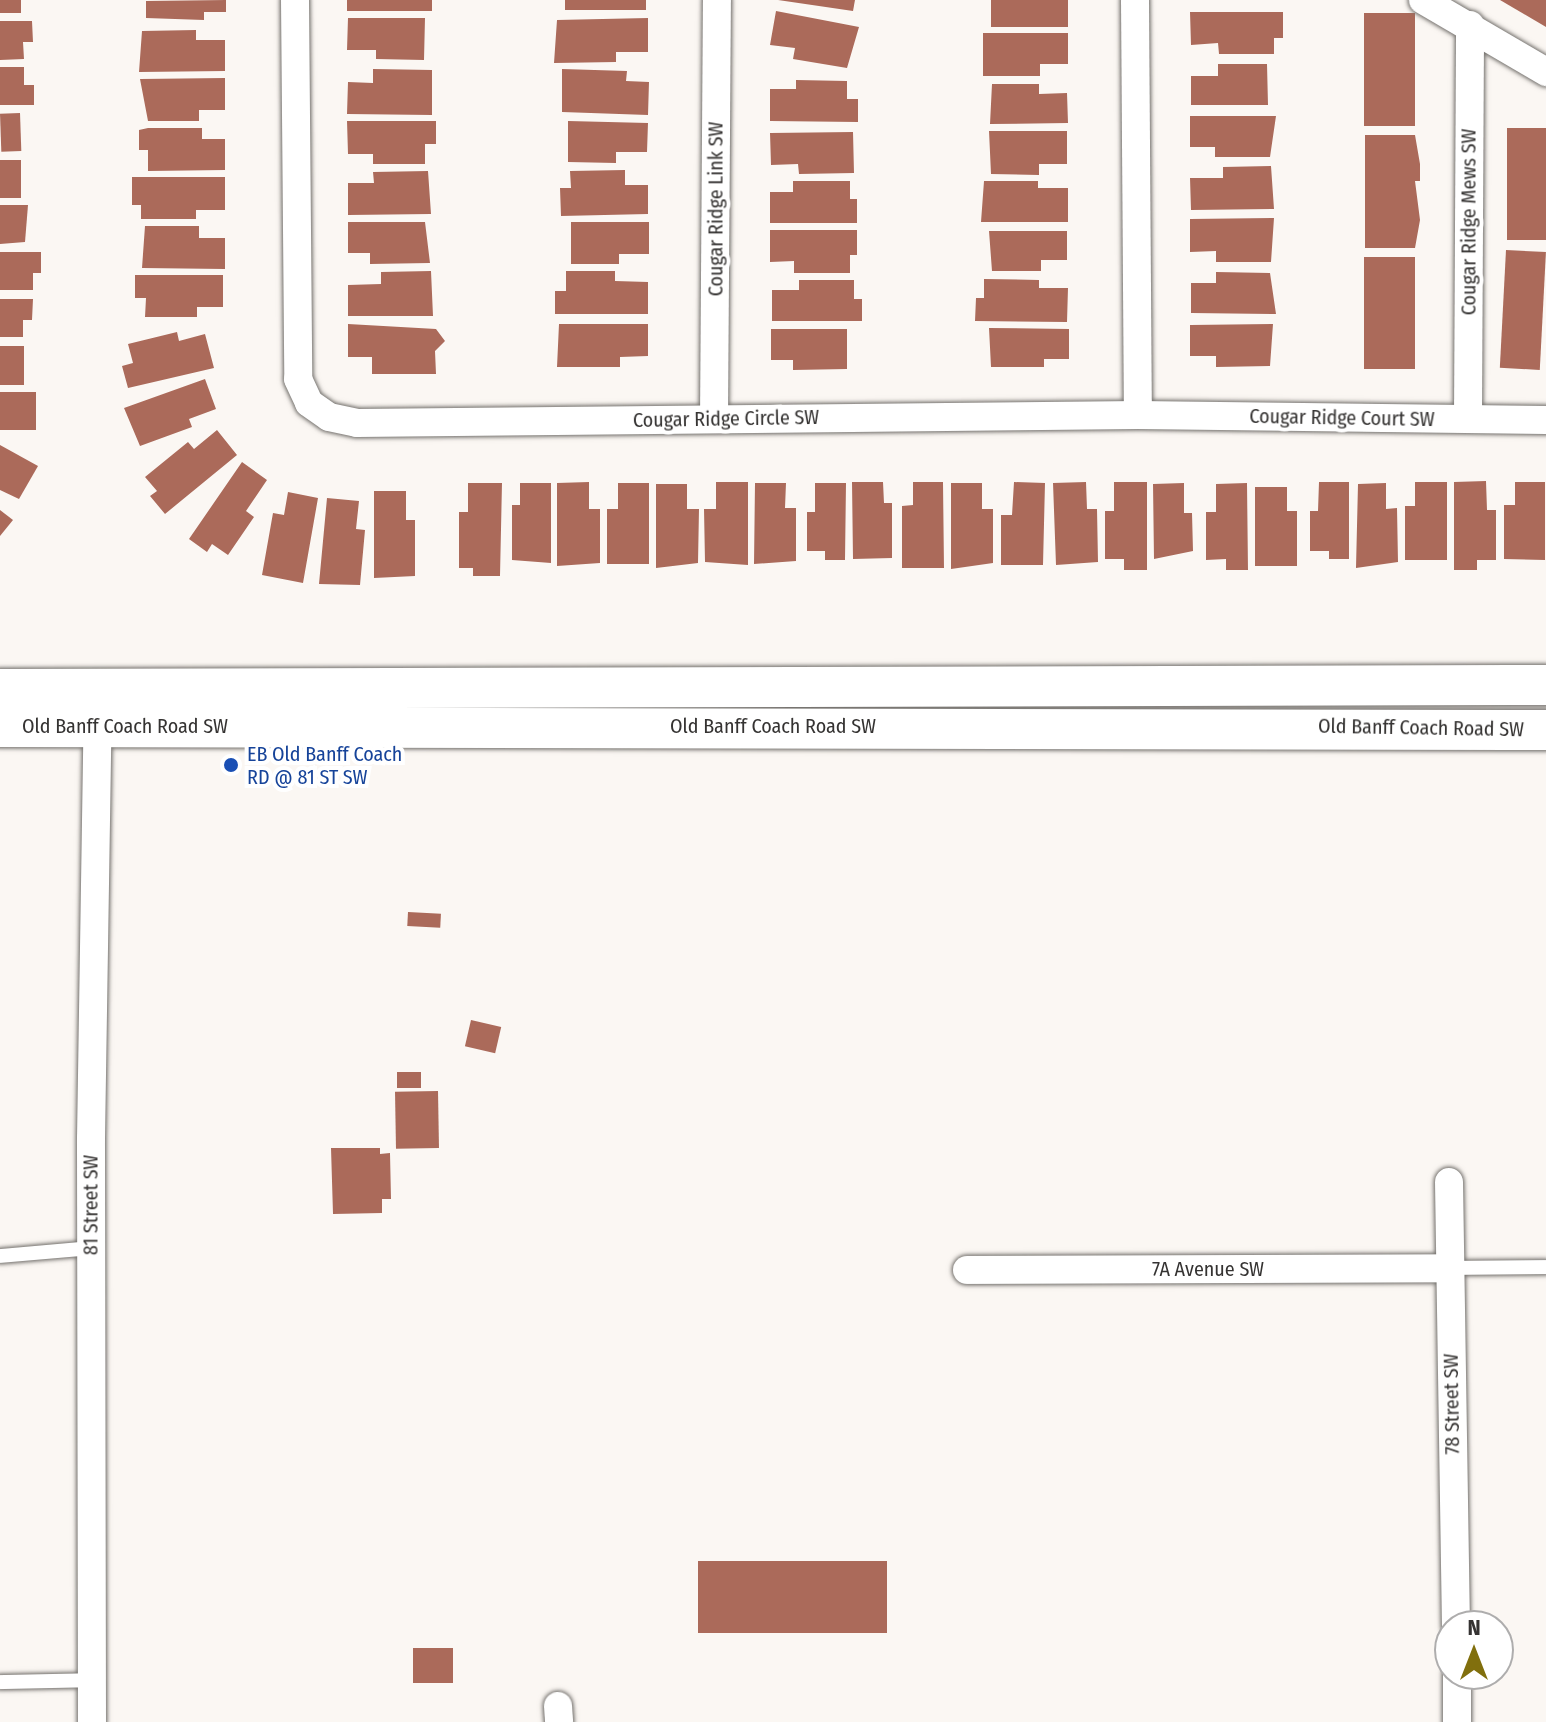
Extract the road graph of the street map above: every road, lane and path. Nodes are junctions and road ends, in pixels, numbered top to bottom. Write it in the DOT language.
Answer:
graph roads {
  1 [pos="295,0"];
  2 [pos="717,0"];
  3 [pos="1135,0"];
  4 [pos="1423,0"];
  5 [pos="1470,25"];
  6 [pos="1546,72"];
  7 [pos="1138,415"];
  8 [pos="714,419"];
  9 [pos="1468,419"];
  10 [pos="1546,420"];
  11 [pos="1546,685"];
  12 [pos="0,689"];
  13 [pos="1247,707"];
  14 [pos="98,708"];
  15 [pos="0,727"];
  16 [pos="1546,730"];
  17 [pos="1449,1182"];
  18 [pos="91,1248"];
  19 [pos="0,1256"];
  20 [pos="1546,1267"];
  21 [pos="1450,1268"];
  22 [pos="967,1270"];
  23 [pos="1456,1610"];
  24 [pos="93,1680"];
  25 [pos="0,1682"];
  26 [pos="1457,1690"];
  27 [pos="92,1722"];
  28 [pos="1457,1722"];
  1 -- 8 [label="street, Cougar Ridge Circle SW"];
  2 -- 8 [label="street, Cougar Ridge Link SW"];
  3 -- 7 [label="street"];
  4 -- 5 [label="street"];
  5 -- 6 [label="street"];
  5 -- 9 [label="street, Cougar Ridge Mews SW"];
  7 -- 8 [label="street, Cougar Ridge Circle SW"];
  7 -- 9 [label="street, Cougar Ridge Court SW"];
  9 -- 10 [label="street, Cougar Ridge Court SW"];
  11 -- 13 [label="main road, Old Banff Coach Road SW"];
  12 -- 14 [label="main road, Old Banff Coach Road SW"];
  13 -- 14 [label="main road, Old Banff Coach Road SW"];
  13 -- 16 [label="main road, Old Banff Coach Road SW"];
  14 -- 15 [label="main road, Old Banff Coach Road SW"];
  14 -- 18 [label="street, 81 Street SW"];
  17 -- 21 [label="street, 78 Street SW"];
  18 -- 19 [label="lane"];
  18 -- 24 [label="street, 81 Street SW"];
  20 -- 21 [label="lane"];
  21 -- 22 [label="street, 7A Avenue SW"];
  21 -- 23 [label="street, 78 Street SW"];
  24 -- 25 [label="lane"];
  24 -- 27 [label="street, 81 Street SW"];
  26 -- 28 [label="street"];
}
